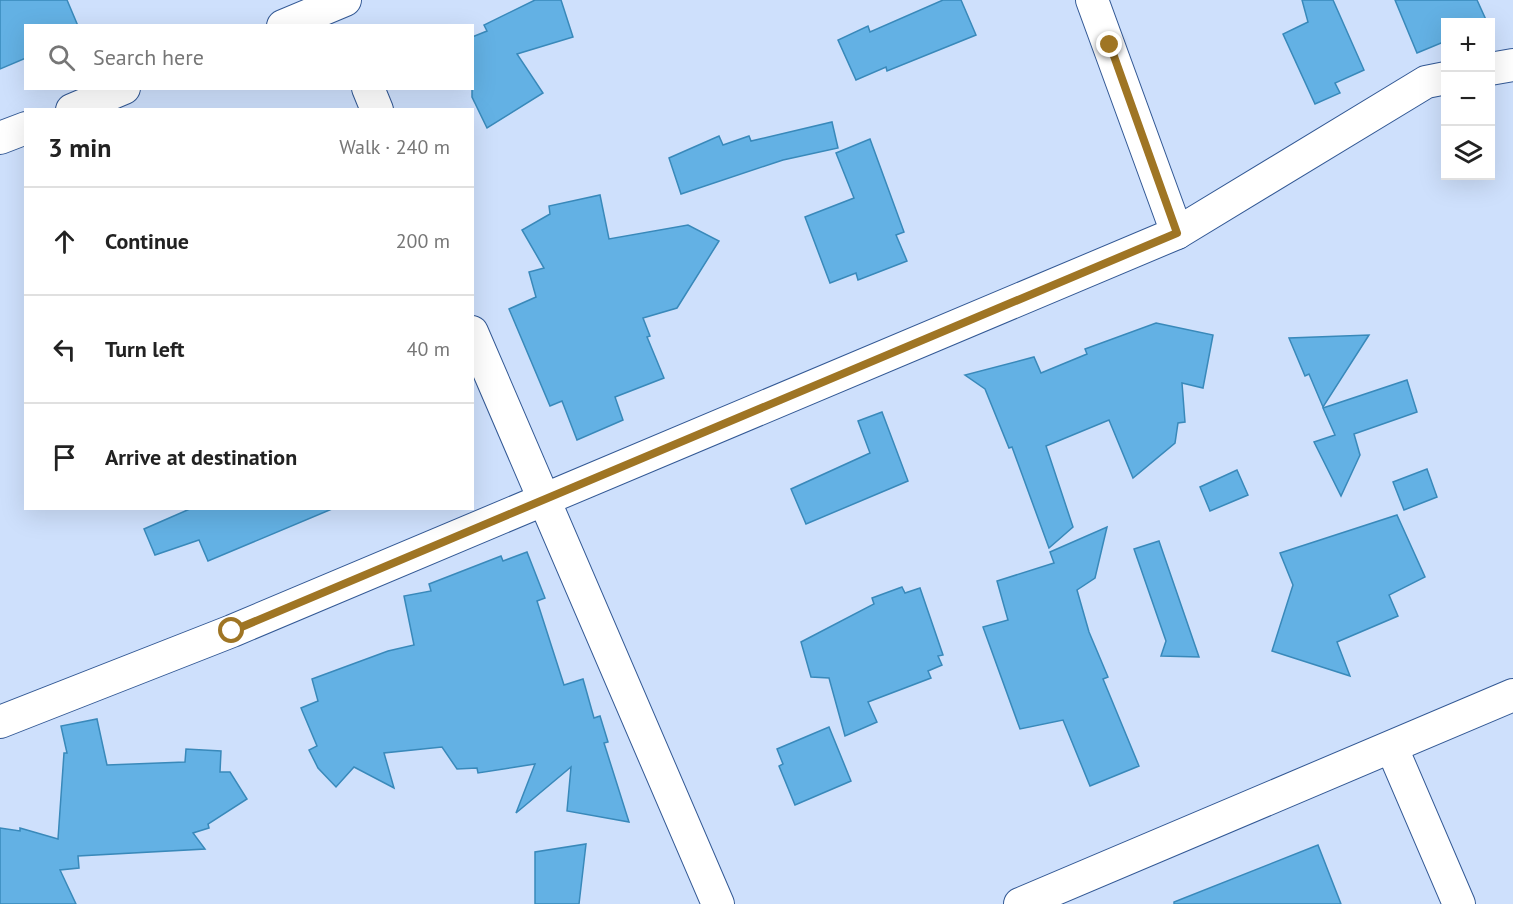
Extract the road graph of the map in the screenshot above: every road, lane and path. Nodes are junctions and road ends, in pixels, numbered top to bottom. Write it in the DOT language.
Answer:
graph roads {
  1 [pos="1092,0"];
  2 [pos="337,8"];
  3 [pos="289,24"];
  4 [pos="1513,65"];
  5 [pos="1495,68"];
  6 [pos="1441,79"];
  7 [pos="119,90"];
  8 [pos="369,90"];
  9 [pos="77,108"];
  10 [pos="376,108"];
  11 [pos="24,129"];
  12 [pos="0,138"];
  13 [pos="1177,233"];
  14 [pos="474,337"];
  15 [pos="544,499"];
  16 [pos="1513,695"];
  17 [pos="0,722"];
  18 [pos="1392,748"];
  19 [pos="1458,901"];
  20 [pos="718,904"];
  21 [pos="1020,904"];
  1 -- 13 [label="street"];
  2 -- 3 [label="street"];
  4 -- 5 [label="street"];
  6 -- 13 [label="street"];
  7 -- 9 [label="street"];
  8 -- 10 [label="street"];
  11 -- 12 [label="street"];
  13 -- 15 [label="street"];
  14 -- 15 [label="street"];
  15 -- 17 [label="street"];
  15 -- 20 [label="street"];
  16 -- 18 [label="street"];
  18 -- 19 [label="street"];
  18 -- 21 [label="street"];
}
